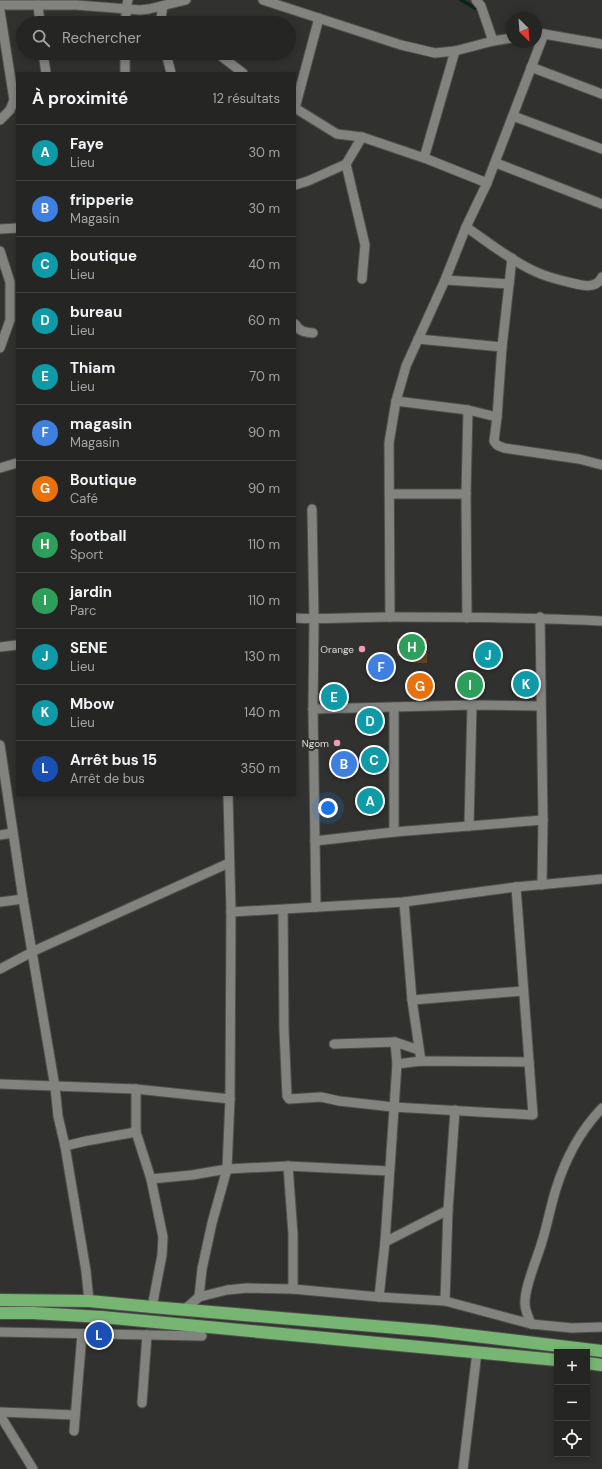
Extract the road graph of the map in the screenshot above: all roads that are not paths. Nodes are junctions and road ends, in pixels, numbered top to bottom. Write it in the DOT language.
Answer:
graph roads {
  1 [pos="186,0"];
  2 [pos="263,0"];
  3 [pos="476,0"];
  4 [pos="78,2"];
  5 [pos="43,3"];
  6 [pos="127,4"];
  7 [pos="166,4"];
  8 [pos="0,5"];
  9 [pos="0,11"];
  10 [pos="41,16"];
  11 [pos="126,16"];
  12 [pos="162,16"];
  13 [pos="319,18"];
  14 [pos="542,35"];
  15 [pos="506,39"];
  16 [pos="493,41"];
  17 [pos="602,44"];
  18 [pos="536,48"];
  19 [pos="455,52"];
  20 [pos="44,60"];
  21 [pos="125,60"];
  22 [pos="168,60"];
  23 [pos="226,60"];
  24 [pos="531,67"];
  25 [pos="46,72"];
  26 [pos="125,72"];
  27 [pos="171,72"];
  28 [pos="241,72"];
  29 [pos="602,94"];
  30 [pos="296,104"];
  31 [pos="296,109"];
  32 [pos="513,116"];
  33 [pos="0,120"];
  34 [pos="362,137"];
  35 [pos="602,149"];
  36 [pos="424,158"];
  37 [pos="496,163"];
  38 [pos="346,164"];
  39 [pos="487,183"];
  40 [pos="296,185"];
  41 [pos="602,204"];
  42 [pos="466,227"];
  43 [pos="16,228"];
  44 [pos="0,229"];
  45 [pos="0,251"];
  46 [pos="512,258"];
  47 [pos="602,277"];
  48 [pos="362,279"];
  49 [pos="445,280"];
  50 [pos="14,282"];
  51 [pos="509,284"];
  52 [pos="599,286"];
  53 [pos="296,326"];
  54 [pos="313,333"];
  55 [pos="418,339"];
  56 [pos="502,347"];
  57 [pos="0,348"];
  58 [pos="396,401"];
  59 [pos="468,410"];
  60 [pos="497,417"];
  61 [pos="16,463"];
  62 [pos="602,465"];
  63 [pos="0,468"];
  64 [pos="390,494"];
  65 [pos="466,494"];
  66 [pos="312,509"];
  67 [pos="390,617"];
  68 [pos="540,617"];
  69 [pos="296,618"];
  70 [pos="468,618"];
  71 [pos="314,619"];
  72 [pos="602,621"];
  73 [pos="16,645"];
  74 [pos="0,647"];
  75 [pos="472,705"];
  76 [pos="540,706"];
  77 [pos="394,707"];
  78 [pos="313,709"];
  79 [pos="0,745"];
  80 [pos="228,796"];
  81 [pos="543,820"];
  82 [pos="469,826"];
  83 [pos="394,832"];
  84 [pos="12,833"];
  85 [pos="0,835"];
  86 [pos="315,840"];
  87 [pos="229,863"];
  88 [pos="602,879"];
  89 [pos="542,885"];
  90 [pos="516,887"];
  91 [pos="23,899"];
  92 [pos="0,902"];
  93 [pos="404,902"];
  94 [pos="316,907"];
  95 [pos="283,910"];
  96 [pos="231,912"];
  97 [pos="31,952"];
  98 [pos="0,969"];
  99 [pos="523,991"];
  100 [pos="412,1000"];
  101 [pos="396,1042"];
  102 [pos="334,1044"];
  103 [pos="419,1050"];
  104 [pos="420,1061"];
  105 [pos="528,1062"];
  106 [pos="397,1064"];
  107 [pos="0,1084"];
  108 [pos="55,1087"];
  109 [pos="136,1089"];
  110 [pos="230,1099"];
  111 [pos="393,1107"];
  112 [pos="602,1108"];
  113 [pos="455,1110"];
  114 [pos="136,1132"];
  115 [pos="65,1146"];
  116 [pos="288,1166"];
  117 [pos="227,1169"];
  118 [pos="389,1171"];
  119 [pos="151,1179"];
  120 [pos="448,1210"];
  121 [pos="385,1242"];
  122 [pos="293,1289"];
  123 [pos="379,1297"];
  124 [pos="199,1298"];
  125 [pos="0,1300"];
  126 [pos="90,1301"];
  127 [pos="445,1301"];
  128 [pos="152,1307"];
  129 [pos="184,1310"];
  130 [pos="0,1313"];
  131 [pos="531,1324"];
  132 [pos="602,1327"];
  133 [pos="0,1332"];
  134 [pos="82,1334"];
  135 [pos="147,1335"];
  136 [pos="202,1336"];
  137 [pos="602,1351"];
  138 [pos="477,1352"];
  139 [pos="554,1360"];
  140 [pos="590,1363"];
  141 [pos="602,1365"];
  142 [pos="142,1403"];
  143 [pos="0,1413"];
  144 [pos="75,1416"];
  145 [pos="74,1431"];
  146 [pos="33,1469"];
  147 [pos="463,1469"];
  1 -- 7 [label="street"];
  2 -- 13 [label="street"];
  3 -- 16 [label="street"];
  4 -- 5 [label="street"];
  4 -- 6 [label="street"];
  5 -- 8 [label="street"];
  5 -- 10 [label="street"];
  6 -- 7 [label="street"];
  6 -- 11 [label="street"];
  7 -- 12 [label="street"];
  9 -- 33 [label="street"];
  13 -- 19 [label="street"];
  13 -- 30 [label="street"];
  14 -- 17 [label="street"];
  15 -- 16 [label="street"];
  16 -- 19 [label="street"];
  18 -- 24 [label="street"];
  19 -- 36 [label="street"];
  20 -- 25 [label="street"];
  21 -- 26 [label="street"];
  22 -- 27 [label="street"];
  23 -- 28 [label="street"];
  24 -- 29 [label="street"];
  24 -- 32 [label="street"];
  31 -- 34 [label="street"];
  32 -- 35 [label="street"];
  32 -- 37 [label="street"];
  34 -- 36 [label="street"];
  34 -- 38 [label="street"];
  36 -- 39 [label="street"];
  37 -- 39 [label="street"];
  37 -- 41 [label="street"];
  38 -- 40 [label="street"];
  38 -- 48 [label="street"];
  39 -- 42 [label="street"];
  42 -- 46 [label="street"];
  42 -- 49 [label="street"];
  43 -- 44 [label="street"];
  45 -- 50 [label="street"];
  46 -- 51 [label="street"];
  46 -- 52 [label="street"];
  47 -- 52 [label="street"];
  49 -- 51 [label="street"];
  49 -- 55 [label="street"];
  50 -- 57 [label="street"];
  51 -- 56 [label="street"];
  53 -- 54 [label="street"];
  55 -- 56 [label="street"];
  55 -- 58 [label="street"];
  56 -- 60 [label="street"];
  58 -- 59 [label="street"];
  58 -- 64 [label="street"];
  59 -- 60 [label="street"];
  59 -- 65 [label="street"];
  60 -- 62 [label="street"];
  61 -- 63 [label="street"];
  64 -- 65 [label="street"];
  64 -- 67 [label="street"];
  65 -- 70 [label="street"];
  66 -- 71 [label="street"];
  67 -- 70 [label="street"];
  67 -- 71 [label="street"];
  68 -- 70 [label="street"];
  68 -- 72 [label="street"];
  68 -- 76 [label="street"];
  69 -- 71 [label="street"];
  71 -- 78 [label="street"];
  73 -- 74 [label="street"];
  75 -- 76 [label="street"];
  75 -- 77 [label="street"];
  75 -- 82 [label="street"];
  76 -- 81 [label="street"];
  77 -- 78 [label="street"];
  77 -- 83 [label="street"];
  78 -- 86 [label="street"];
  79 -- 84 [label="street"];
  80 -- 87 [label="street"];
  81 -- 82 [label="street"];
  81 -- 89 [label="street"];
  82 -- 83 [label="street"];
  83 -- 86 [label="street"];
  84 -- 85 [label="street"];
  84 -- 91 [label="street"];
  86 -- 94 [label="street"];
  87 -- 96 [label="street"];
  87 -- 97 [label="street"];
  88 -- 89 [label="street"];
  89 -- 90 [label="street"];
  90 -- 93 [label="street"];
  90 -- 99 [label="street"];
  91 -- 92 [label="street"];
  91 -- 97 [label="street"];
  93 -- 94 [label="street"];
  93 -- 100 [label="street"];
  94 -- 95 [label="street"];
  95 -- 96 [label="street"];
  95 -- 111 [label="street"];
  96 -- 110 [label="street"];
  97 -- 98 [label="street"];
  97 -- 108 [label="street"];
  99 -- 100 [label="street"];
  99 -- 105 [label="street"];
  100 -- 103 [label="street"];
  101 -- 102 [label="street"];
  101 -- 103 [label="street"];
  101 -- 106 [label="street"];
  103 -- 104 [label="street"];
  104 -- 105 [label="street"];
  104 -- 106 [label="street"];
  105 -- 113 [label="street"];
  106 -- 111 [label="street"];
  107 -- 108 [label="street"];
  108 -- 109 [label="street"];
  108 -- 115 [label="street"];
  109 -- 110 [label="street"];
  109 -- 114 [label="street"];
  110 -- 117 [label="street"];
  111 -- 113 [label="street"];
  111 -- 118 [label="street"];
  112 -- 131 [label="street"];
  113 -- 120 [label="street"];
  114 -- 115 [label="street"];
  114 -- 119 [label="street"];
  115 -- 126 [label="street"];
  116 -- 117 [label="street"];
  116 -- 118 [label="street"];
  116 -- 122 [label="street"];
  117 -- 119 [label="street"];
  117 -- 124 [label="street"];
  118 -- 121 [label="street"];
  119 -- 128 [label="street"];
  120 -- 121 [label="street"];
  120 -- 127 [label="street"];
  121 -- 123 [label="street"];
  122 -- 123 [label="street"];
  122 -- 124 [label="street"];
  123 -- 127 [label="street"];
  124 -- 129 [label="street"];
  125 -- 126 [label="highway"];
  126 -- 128 [label="highway"];
  127 -- 131 [label="street"];
  128 -- 129 [label="highway"];
  129 -- 137 [label="highway"];
  130 -- 138 [label="highway"];
  131 -- 132 [label="street"];
  133 -- 134 [label="street"];
  134 -- 135 [label="street"];
  134 -- 144 [label="street"];
  135 -- 136 [label="street"];
  135 -- 142 [label="street"];
  138 -- 139 [label="highway"];
  138 -- 147 [label="street"];
  140 -- 141 [label="highway"];
  143 -- 144 [label="street"];
  143 -- 146 [label="street"];
  144 -- 145 [label="street"];
}
